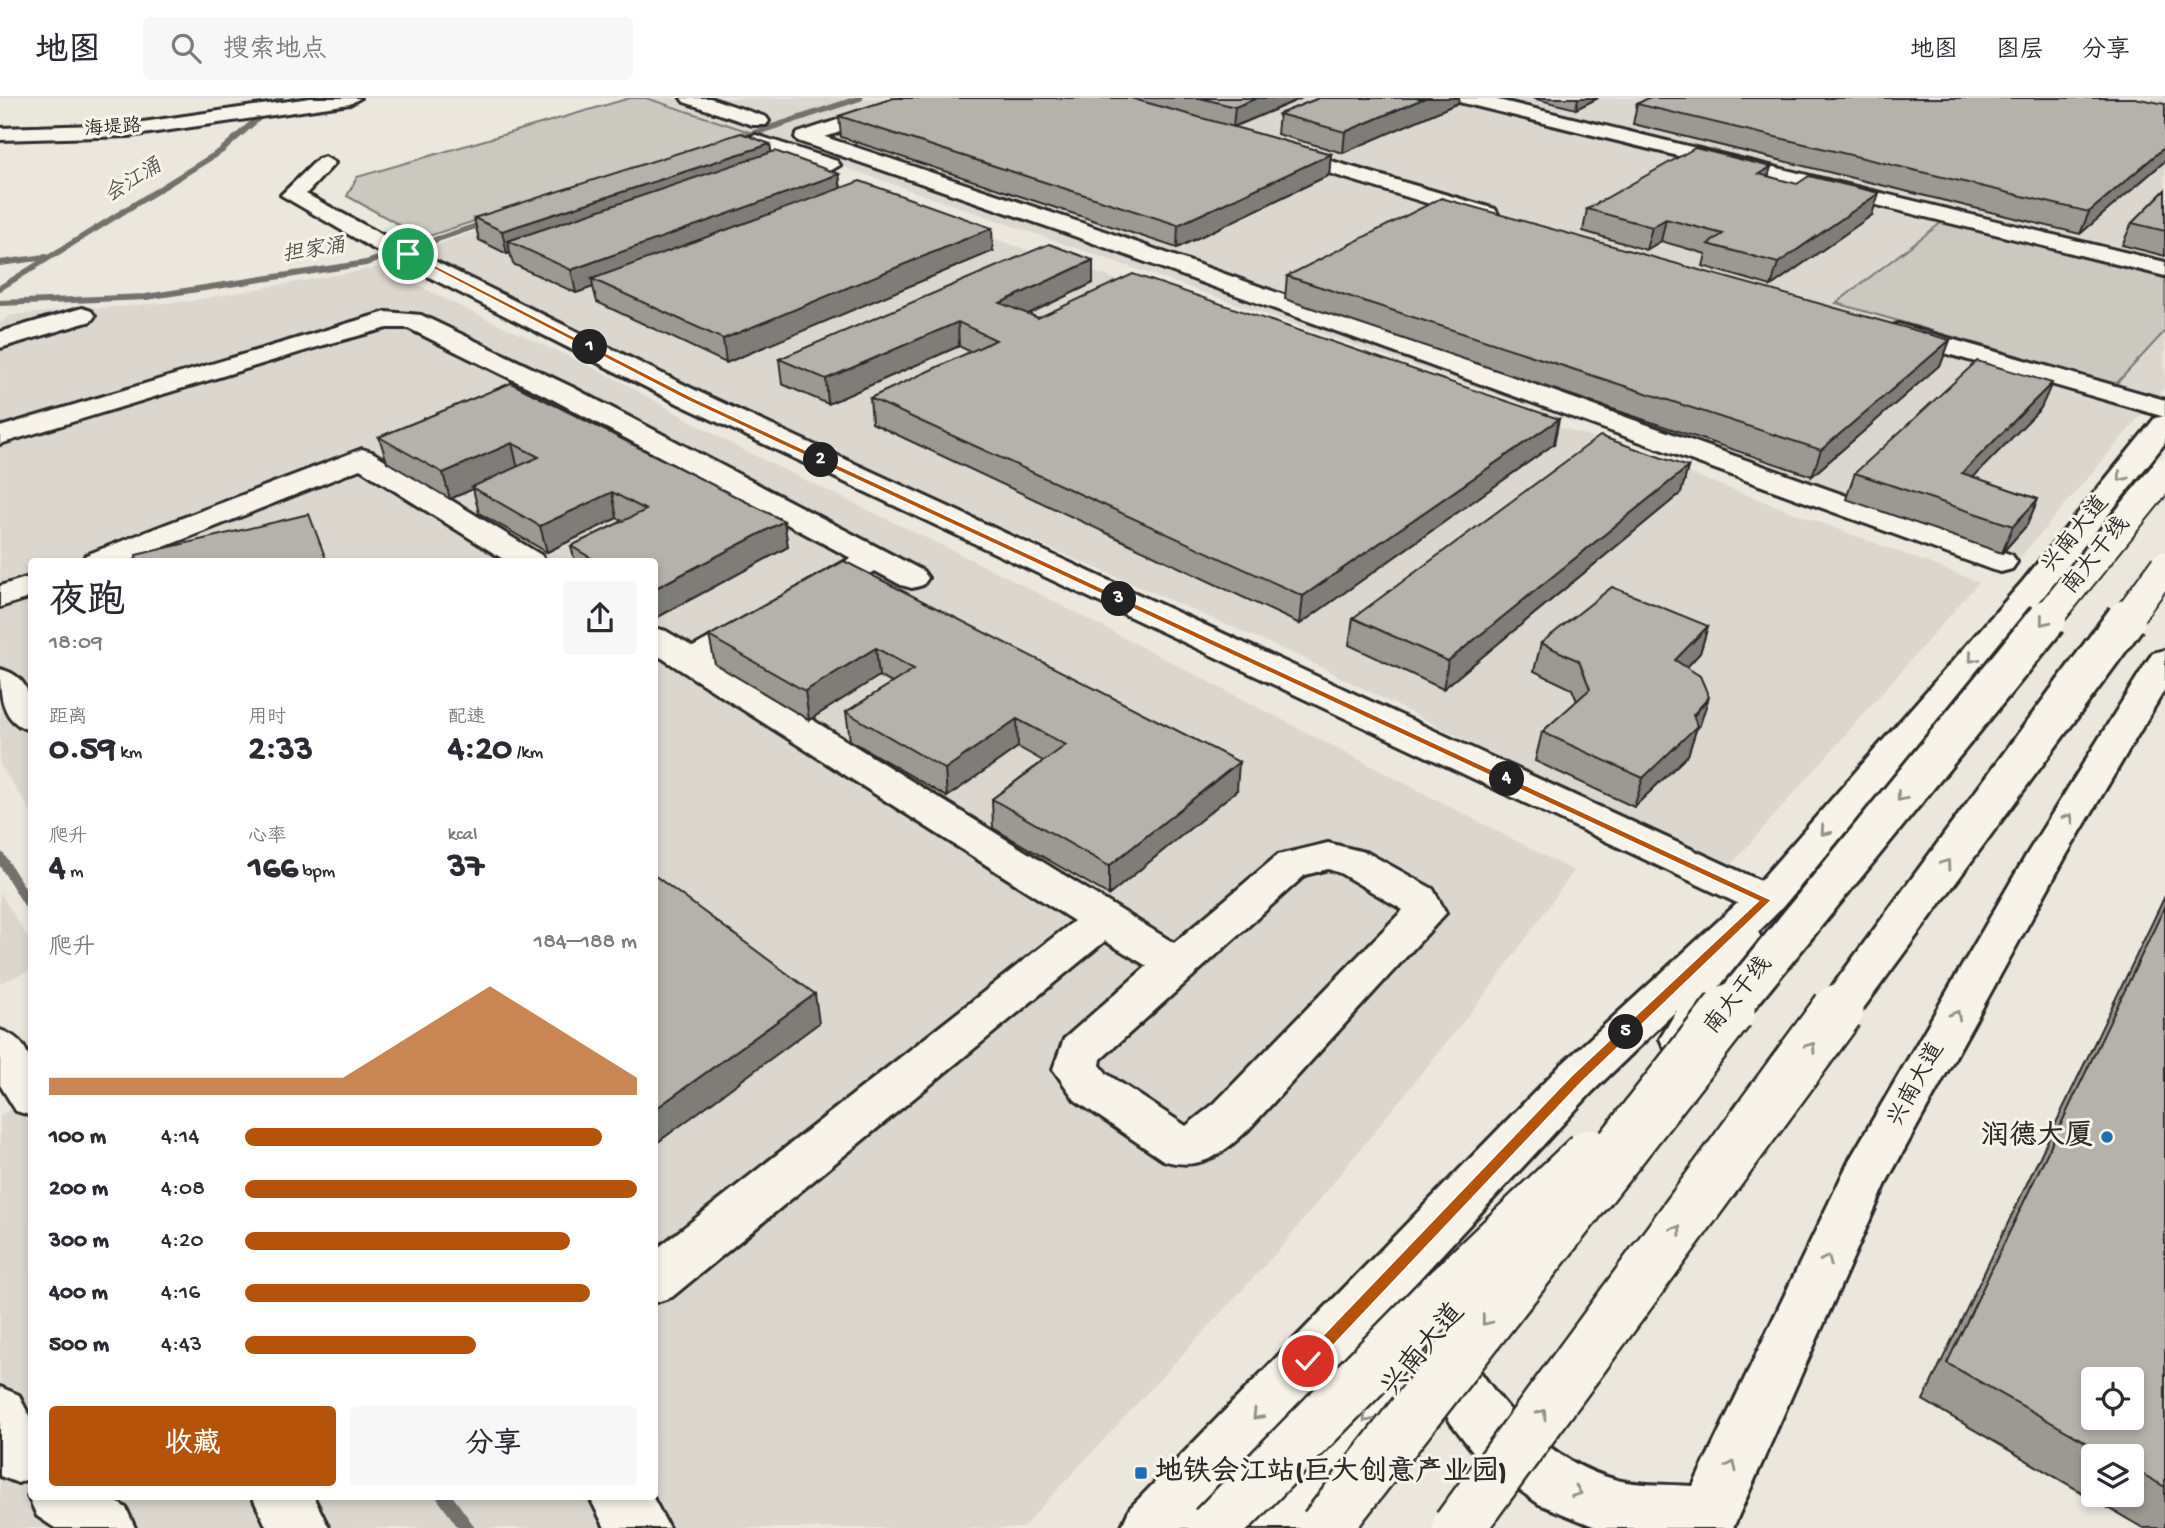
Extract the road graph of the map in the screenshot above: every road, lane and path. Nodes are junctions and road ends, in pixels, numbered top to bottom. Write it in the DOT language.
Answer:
graph roads {
  1 [pos="350,98"];
  2 [pos="691,98"];
  3 [pos="923,98"];
  4 [pos="1466,98"];
  5 [pos="0,134"];
  6 [pos="1263,147"];
  7 [pos="325,163"];
  8 [pos="1503,218"];
  9 [pos="2165,269"];
  10 [pos="82,316"];
  11 [pos="1872,325"];
  12 [pos="0,340"];
  13 [pos="562,393"];
  14 [pos="526,406"];
  15 [pos="2165,409"];
  16 [pos="2165,424"];
  17 [pos="0,436"];
  18 [pos="397,452"];
  19 [pos="362,458"];
  20 [pos="2165,473"];
  21 [pos="107,558"];
  22 [pos="524,558"];
  23 [pos="875,558"];
  24 [pos="2165,566"];
  25 [pos="2017,575"];
  26 [pos="912,578"];
  27 [pos="28,587"];
  28 [pos="0,597"];
  29 [pos="658,640"];
  30 [pos="2165,660"];
  31 [pos="692,661"];
  32 [pos="0,679"];
  33 [pos="28,715"];
  34 [pos="1766,900"];
  35 [pos="1103,920"];
  36 [pos="1177,964"];
  37 [pos="1685,1064"];
  38 [pos="658,1278"];
  39 [pos="1431,1341"];
  40 [pos="63,1500"];
  41 [pos="282,1500"];
  42 [pos="620,1500"];
  43 [pos="1706,1522"];
  44 [pos="106,1528"];
  45 [pos="300,1528"];
  46 [pos="640,1528"];
  47 [pos="1150,1528"];
  48 [pos="1214,1528"];
  49 [pos="1274,1528"];
  50 [pos="1325,1528"];
  51 [pos="1458,1528"];
  1 -- 5 [label="main road, 海堤路"];
  2 -- 25 [label="main road"];
  3 -- 25 [label="main road"];
  4 -- 9 [label="main road"];
  6 -- 8 [label="main road"];
  7 -- 34 [label="main road"];
  10 -- 12 [label="main road"];
  11 -- 15 [label="main road"];
  13 -- 14 [label="main road"];
  13 -- 17 [label="main road"];
  13 -- 23 [label="main road"];
  16 -- 25 [label="main road, 兴南大道, one-way"];
  18 -- 19 [label="main road"];
  19 -- 21 [label="main road"];
  19 -- 22 [label="main road"];
  20 -- 37 [label="main road, 南大干线, one-way, bridge"];
  23 -- 26 [label="main road"];
  23 -- 31 [label="main road"];
  51 -- 24 [label="main road, one-way, bridge"];
  25 -- 34 [label="main road, 兴南大道, one-way"];
  27 -- 28 [label="main road"];
  29 -- 31 [label="main road"];
  43 -- 30 [label="main road, 兴南大道, one-way"];
  31 -- 35 [label="main road"];
  32 -- 33 [label="main road"];
  34 -- 39 [label="main road, 兴南大道"];
  34 -- 47 [label="main road, 兴南大道, one-way"];
  35 -- 36 [label="main road"];
  35 -- 38 [label="main road"];
  36 -- 36 [label="main road"];
  37 -- 48 [label="main road, bridge"];
  37 -- 50 [label="main road, 南大干线, one-way, bridge"];
  39 -- 43 [label="main road, one-way"];
  39 -- 49 [label="main road, 兴南大道, one-way"];
  40 -- 44 [label="main road"];
  41 -- 45 [label="main road"];
  42 -- 46 [label="main road"];
}
